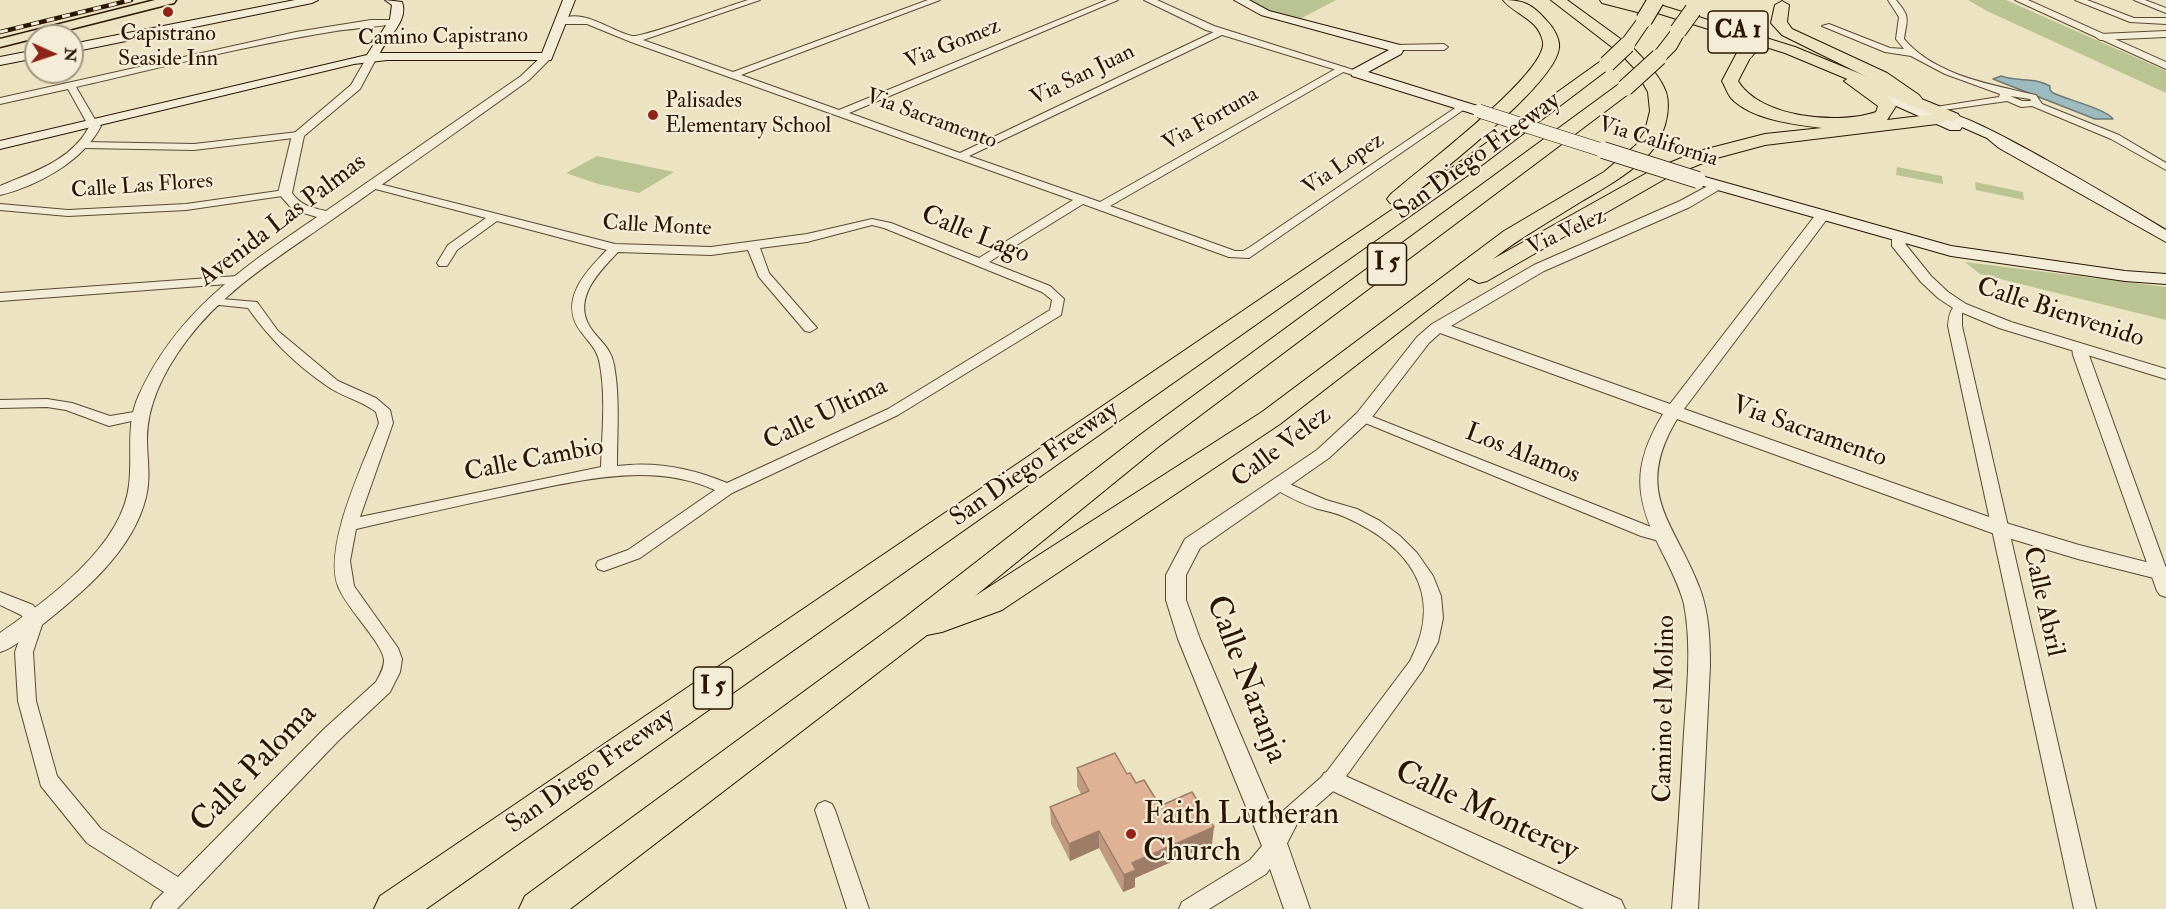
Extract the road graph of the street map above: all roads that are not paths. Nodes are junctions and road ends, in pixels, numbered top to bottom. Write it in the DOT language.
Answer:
graph roads {
  1 [pos="170,0"];
  2 [pos="312,0"];
  3 [pos="391,0"];
  4 [pos="756,0"];
  5 [pos="936,0"];
  6 [pos="1114,0"];
  7 [pos="1149,0"];
  8 [pos="1240,0"];
  9 [pos="1510,0"];
  10 [pos="1558,0"];
  11 [pos="1607,0"];
  12 [pos="1631,0"];
  13 [pos="1638,0"];
  14 [pos="1656,0"];
  15 [pos="1892,0"];
  16 [pos="2020,0"];
  17 [pos="2079,0"];
  18 [pos="2138,0"];
  19 [pos="1783,2"];
  20 [pos="1696,5"];
  21 [pos="2166,11"];
  22 [pos="564,15"];
  23 [pos="2166,21"];
  24 [pos="395,23"];
  25 [pos="1826,26"];
  26 [pos="602,28"];
  27 [pos="1634,29"];
  28 [pos="1221,32"];
  29 [pos="2166,33"];
  30 [pos="2100,37"];
  31 [pos="634,40"];
  32 [pos="0,43"];
  33 [pos="84,46"];
  34 [pos="1444,47"];
  35 [pos="1396,48"];
  36 [pos="1912,53"];
  37 [pos="24,56"];
  38 [pos="372,57"];
  39 [pos="498,57"];
  40 [pos="0,61"];
  41 [pos="542,63"];
  42 [pos="2166,66"];
  43 [pos="1342,69"];
  44 [pos="1357,73"];
  45 [pos="732,75"];
  46 [pos="1852,81"];
  47 [pos="71,86"];
  48 [pos="2006,99"];
  49 [pos="0,102"];
  50 [pos="1464,106"];
  51 [pos="1932,111"];
  52 [pos="840,113"];
  53 [pos="92,123"];
  54 [pos="298,135"];
  55 [pos="0,145"];
  56 [pos="85,145"];
  57 [pos="961,156"];
  58 [pos="2166,167"];
  59 [pos="372,185"];
  60 [pos="1717,185"];
  61 [pos="0,191"];
  62 [pos="285,194"];
  63 [pos="1081,200"];
  64 [pos="0,207"];
  65 [pos="1100,207"];
  66 [pos="328,216"];
  67 [pos="1822,216"];
  68 [pos="495,217"];
  69 [pos="872,222"];
  70 [pos="2166,237"];
  71 [pos="1899,238"];
  72 [pos="753,246"];
  73 [pos="615,248"];
  74 [pos="1245,255"];
  75 [pos="981,262"];
  76 [pos="443,263"];
  77 [pos="1318,270"];
  78 [pos="2166,279"];
  79 [pos="237,280"];
  80 [pos="0,297"];
  81 [pos="1058,299"];
  82 [pos="214,301"];
  83 [pos="1961,307"];
  84 [pos="1394,322"];
  85 [pos="1438,327"];
  86 [pos="810,328"];
  87 [pos="2079,347"];
  88 [pos="2166,374"];
  89 [pos="0,404"];
  90 [pos="1672,411"];
  91 [pos="140,415"];
  92 [pos="1363,417"];
  93 [pos="609,470"];
  94 [pos="1278,484"];
  95 [pos="727,489"];
  96 [pos="349,525"];
  97 [pos="1999,528"];
  98 [pos="1663,536"];
  99 [pos="604,565"];
  100 [pos="2163,573"];
  101 [pos="1176,575"];
  102 [pos="2166,591"];
  103 [pos="0,598"];
  104 [pos="35,619"];
  105 [pos="910,631"];
  106 [pos="0,644"];
  107 [pos="1332,780"];
  108 [pos="825,810"];
  109 [pos="1275,846"];
  110 [pos="181,891"];
  111 [pos="162,909"];
  112 [pos="394,909"];
  113 [pos="539,909"];
  114 [pos="858,909"];
  115 [pos="1190,909"];
  116 [pos="1297,909"];
  117 [pos="1612,909"];
  118 [pos="1685,909"];
  119 [pos="2085,909"];
  1 -- 32 [label="main road"];
  2 -- 33 [label="main road"];
  3 -- 24 [label="main road"];
  4 -- 31 [label="street"];
  5 -- 45 [label="street"];
  6 -- 52 [label="street, Via Gomez"];
  7 -- 28 [label="street, Via California"];
  8 -- 35 [label="main road"];
  9 -- 77 [label="highway"];
  10 -- 84 [label="highway"];
  11 -- 46 [label="highway, CA 1"];
  12 -- 51 [label="highway, CA 1"];
  13 -- 27 [label="highway"];
  14 -- 27 [label="highway, San Diego Freeway / I 5, bridge"];
  15 -- 36 [label="street"];
  16 -- 30 [label="street"];
  17 -- 23 [label="street"];
  18 -- 21 [label="street"];
  19 -- 46 [label="highway, bridge"];
  19 -- 51 [label="highway"];
  20 -- 105 [label="highway, San Diego Freeway / I 5, bridge"];
  22 -- 26 [label="street, Via Sacramento"];
  22 -- 26 [label="street, Via Sacramento"];
  22 -- 39 [label="main road"];
  22 -- 41 [label="main road, Camino Capistrano"];
  24 -- 38 [label="main road"];
  24 -- 47 [label="street"];
  25 -- 36 [label="street"];
  26 -- 31 [label="street, Via Sacramento"];
  27 -- 77 [label="highway, San Diego Freeway / I 5, bridge"];
  28 -- 43 [label="street, Via California"];
  28 -- 57 [label="street, Via San Juan"];
  29 -- 30 [label="street"];
  30 -- 42 [label="street"];
  31 -- 45 [label="street, Via Sacramento"];
  34 -- 35 [label="street"];
  35 -- 44 [label="main road"];
  36 -- 48 [label="street"];
  37 -- 40 [label="main road"];
  38 -- 39 [label="main road, Camino Capistrano"];
  38 -- 53 [label="main road, Camino Capistrano"];
  38 -- 54 [label="street"];
  39 -- 41 [label="main road, Camino Capistrano"];
  41 -- 59 [label="street, Avenida Las Palmas"];
  43 -- 44 [label="street, Via California"];
  43 -- 65 [label="street, Via Fortuna"];
  44 -- 50 [label="main road, Via California"];
  45 -- 52 [label="street, Via Sacramento"];
  46 -- 51 [label="main road, CA 1"];
  47 -- 49 [label="street"];
  47 -- 53 [label="street"];
  48 -- 51 [label="street"];
  48 -- 51 [label="street"];
  48 -- 58 [label="street"];
  50 -- 60 [label="main road, Via California, bridge"];
  50 -- 74 [label="street, Via Lopez"];
  51 -- 70 [label="main road"];
  51 -- 84 [label="highway"];
  52 -- 57 [label="street, Via Sacramento"];
  53 -- 55 [label="main road, Camino Capistrano"];
  53 -- 56 [label="street"];
  54 -- 56 [label="street"];
  54 -- 62 [label="street"];
  56 -- 61 [label="street"];
  57 -- 63 [label="street, Via Sacramento"];
  59 -- 66 [label="street, Avenida Las Palmas"];
  59 -- 68 [label="street, Calle Monte"];
  60 -- 67 [label="main road, Via California"];
  60 -- 85 [label="street, Via Velez"];
  62 -- 64 [label="street, Calle Las Flores"];
  62 -- 66 [label="street"];
  63 -- 65 [label="street, Via Sacramento"];
  63 -- 75 [label="street"];
  65 -- 74 [label="street, Via Sacramento"];
  66 -- 79 [label="street, Avenida Las Palmas"];
  67 -- 71 [label="main road, Via California"];
  67 -- 90 [label="street, Camino el Molino"];
  68 -- 73 [label="street, Calle Monte"];
  68 -- 76 [label="street"];
  69 -- 72 [label="street, Calle Monte"];
  69 -- 75 [label="street, Calle Lago"];
  71 -- 78 [label="main road, Via California"];
  71 -- 83 [label="street, Calle Bienvenido"];
  72 -- 73 [label="street, Calle Monte"];
  72 -- 86 [label="street"];
  73 -- 93 [label="street"];
  75 -- 81 [label="street, Calle Lago"];
  77 -- 112 [label="highway, San Diego Freeway / I 5"];
  79 -- 80 [label="street"];
  79 -- 82 [label="street, Avenida Las Palmas"];
  81 -- 95 [label="street, Calle Ultima"];
  82 -- 91 [label="street, Avenida Las Palmas"];
  82 -- 96 [label="street"];
  83 -- 87 [label="street, Calle Bienvenido"];
  83 -- 97 [label="street, Calle Abril"];
  84 -- 105 [label="highway"];
  85 -- 90 [label="street, Via Sacramento"];
  85 -- 92 [label="street, Calle Velez"];
  87 -- 88 [label="street, Calle Bienvenido"];
  87 -- 100 [label="street"];
  89 -- 91 [label="street"];
  90 -- 97 [label="street, Via Sacramento"];
  90 -- 98 [label="street, Camino el Molino"];
  91 -- 104 [label="street, Avenida Las Palmas"];
  92 -- 94 [label="street, Calle Velez"];
  92 -- 98 [label="street, Los Alamos"];
  93 -- 95 [label="street, Calle Cambio"];
  93 -- 96 [label="street, Calle Cambio"];
  94 -- 101 [label="street, Calle Velez"];
  94 -- 107 [label="street"];
  95 -- 99 [label="street, Calle Ultima"];
  96 -- 110 [label="street, Calle Paloma"];
  97 -- 100 [label="street, Via Sacramento"];
  97 -- 119 [label="street, Calle Abril"];
  98 -- 118 [label="street, Camino el Molino"];
  100 -- 102 [label="street"];
  101 -- 109 [label="street, Calle Naranja"];
  103 -- 104 [label="street"];
  104 -- 106 [label="street, Avenida Las Palmas"];
  104 -- 110 [label="street"];
  105 -- 113 [label="highway, San Diego Freeway / I 5"];
  107 -- 109 [label="street"];
  107 -- 117 [label="street, Calle Monterey"];
  108 -- 114 [label="street"];
  109 -- 115 [label="street"];
  109 -- 116 [label="street, Calle Naranja"];
  110 -- 111 [label="street, Calle Paloma"];
}
